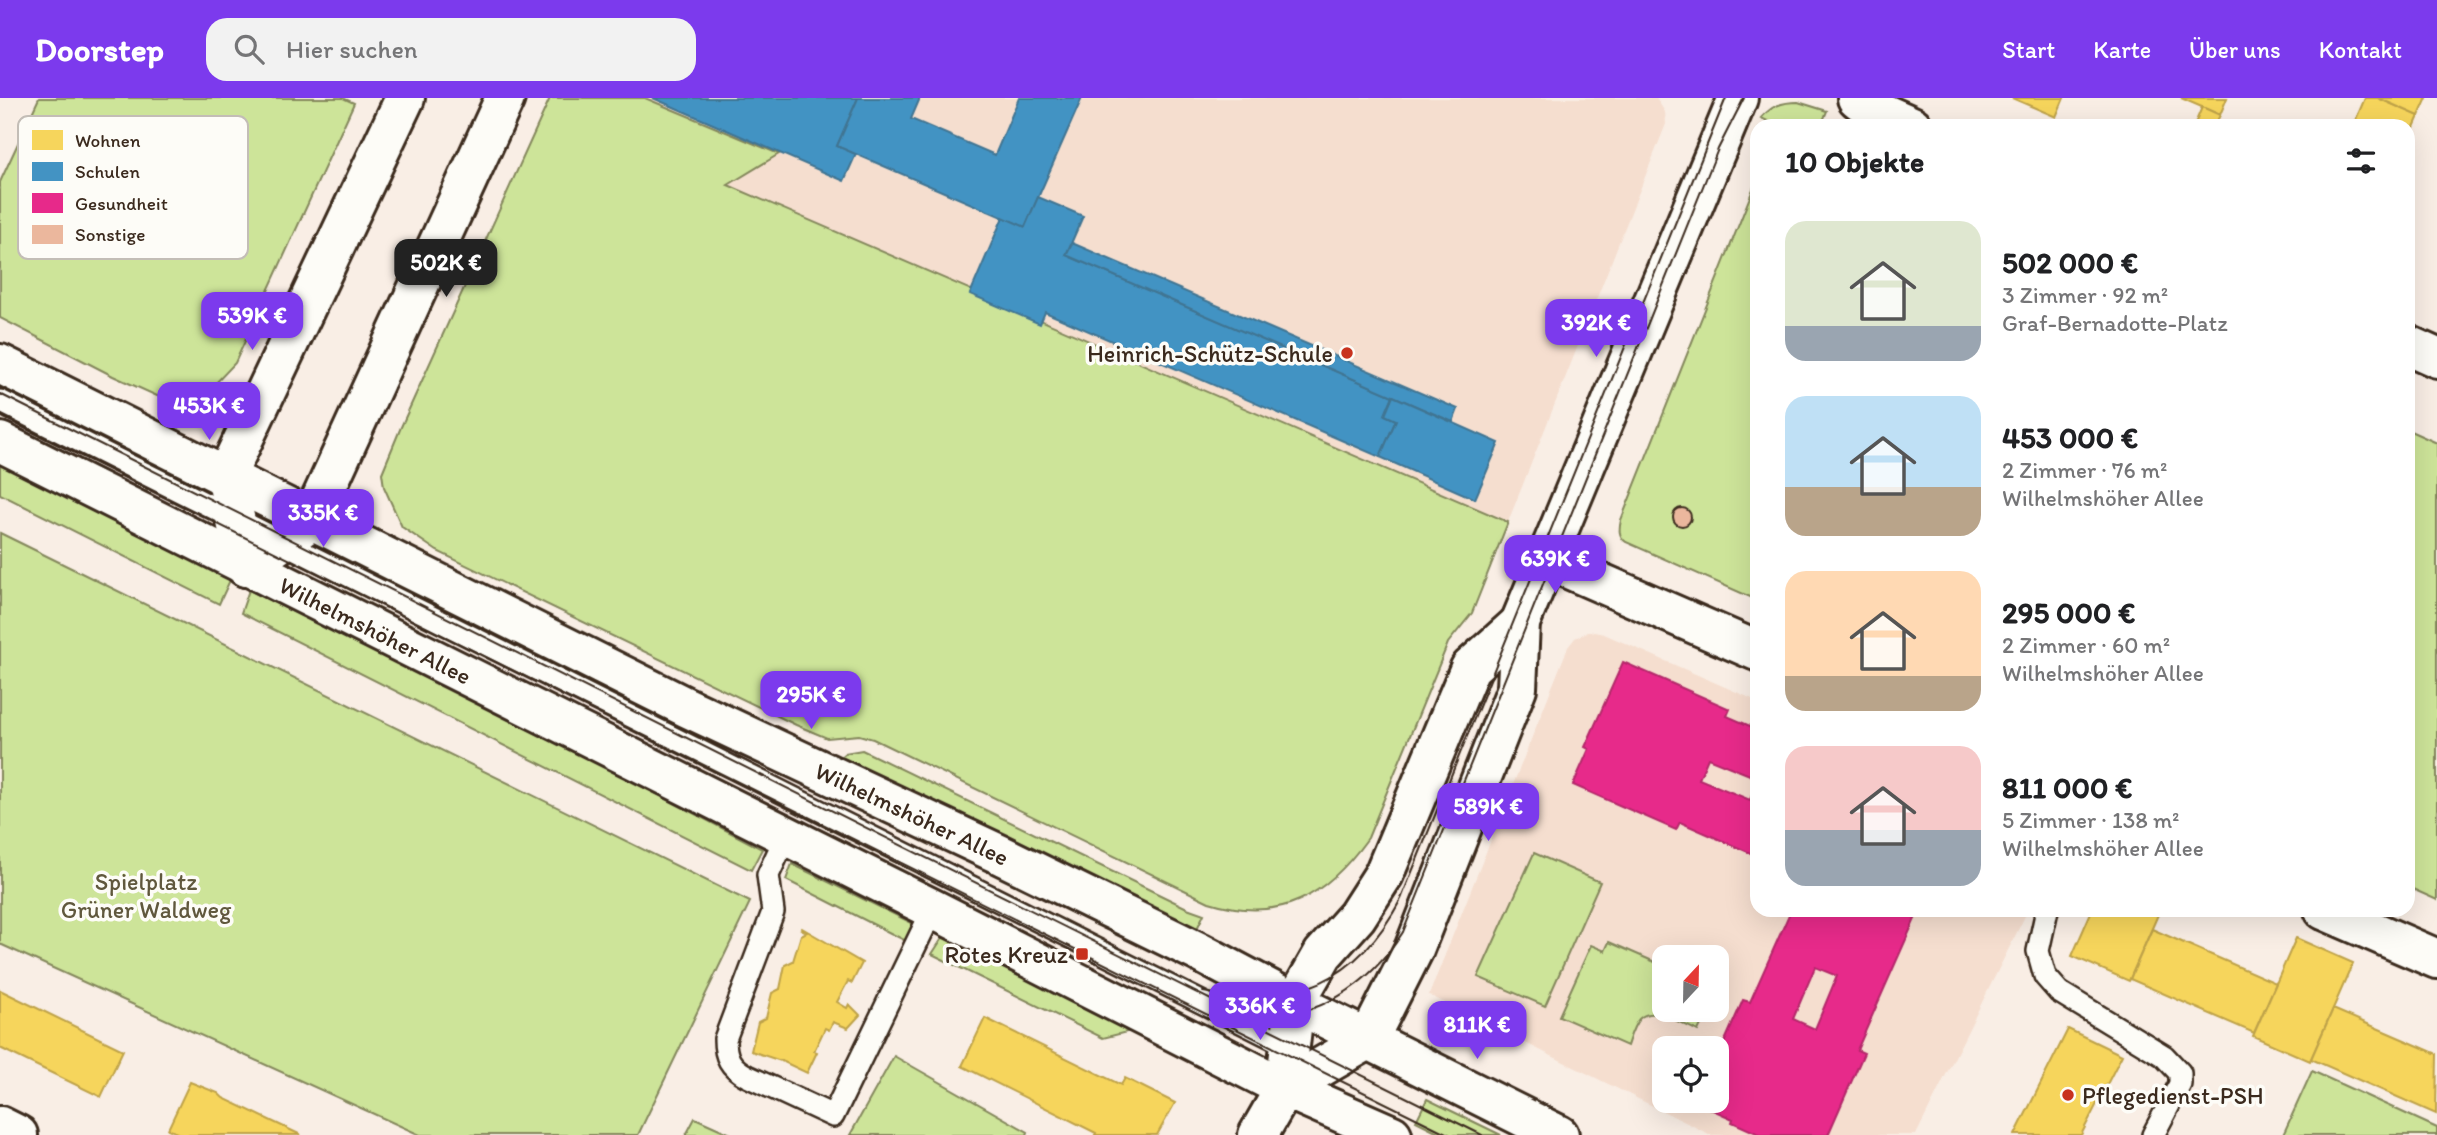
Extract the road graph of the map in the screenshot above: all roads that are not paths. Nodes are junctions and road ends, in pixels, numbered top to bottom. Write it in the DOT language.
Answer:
graph roads {
  1 [pos="505,98"];
  2 [pos="1738,98"];
  3 [pos="1857,98"];
  4 [pos="398,100"];
  5 [pos="1896,119"];
  6 [pos="2415,348"];
  7 [pos="2437,358"];
  8 [pos="0,364"];
  9 [pos="0,401"];
  10 [pos="0,442"];
  11 [pos="226,476"];
  12 [pos="235,518"];
  13 [pos="297,531"];
  14 [pos="1546,559"];
  15 [pos="246,568"];
  16 [pos="1520,623"];
  17 [pos="1750,648"];
  18 [pos="786,836"];
  19 [pos="933,909"];
  20 [pos="2045,917"];
  21 [pos="2341,917"];
  22 [pos="2437,959"];
  23 [pos="1295,1003"];
  24 [pos="1368,1040"];
  25 [pos="1290,1047"];
  26 [pos="1326,1064"];
  27 [pos="1285,1088"];
  28 [pos="0,1126"];
  29 [pos="18,1135"];
  30 [pos="1258,1135"];
  31 [pos="1392,1135"];
  32 [pos="1559,1135"];
  33 [pos="2153,1135"];
  1 -- 13 [label="main road"];
  2 -- 14 [label="main road"];
  3 -- 5 [label="main road"];
  4 -- 11 [label="main road"];
  6 -- 7 [label="main road"];
  8 -- 11 [label="main road, Wilhelmshöher Allee"];
  9 -- 12 [label="lane"];
  10 -- 15 [label="main road, Wilhelmshöher Allee"];
  11 -- 12 [label="main road"];
  11 -- 13 [label="main road, Wilhelmshöher Allee"];
  12 -- 13 [label="lane"];
  12 -- 15 [label="main road"];
  13 -- 15 [label="main road"];
  13 -- 23 [label="main road, Wilhelmshöher Allee"];
  13 -- 25 [label="lane"];
  14 -- 16 [label="main road"];
  14 -- 17 [label="main road"];
  15 -- 18 [label="main road, Wilhelmshöher Allee"];
  16 -- 23 [label="main road"];
  16 -- 24 [label="main road"];
  18 -- 19 [label="main road, Wilhelmshöher Allee"];
  18 -- 19 [label="lane"];
  19 -- 27 [label="main road, Wilhelmshöher Allee"];
  20 -- 33 [label="lane"];
  21 -- 22 [label="main road"];
  23 -- 24 [label="main road, Wilhelmshöher Allee"];
  23 -- 25 [label="main road"];
  24 -- 26 [label="main road"];
  24 -- 32 [label="main road, Wilhelmshöher Allee"];
  25 -- 26 [label="lane"];
  25 -- 27 [label="main road"];
  26 -- 27 [label="main road"];
  27 -- 30 [label="main road"];
  27 -- 31 [label="main road, Wilhelmshöher Allee"];
  28 -- 29 [label="main road"];
}
